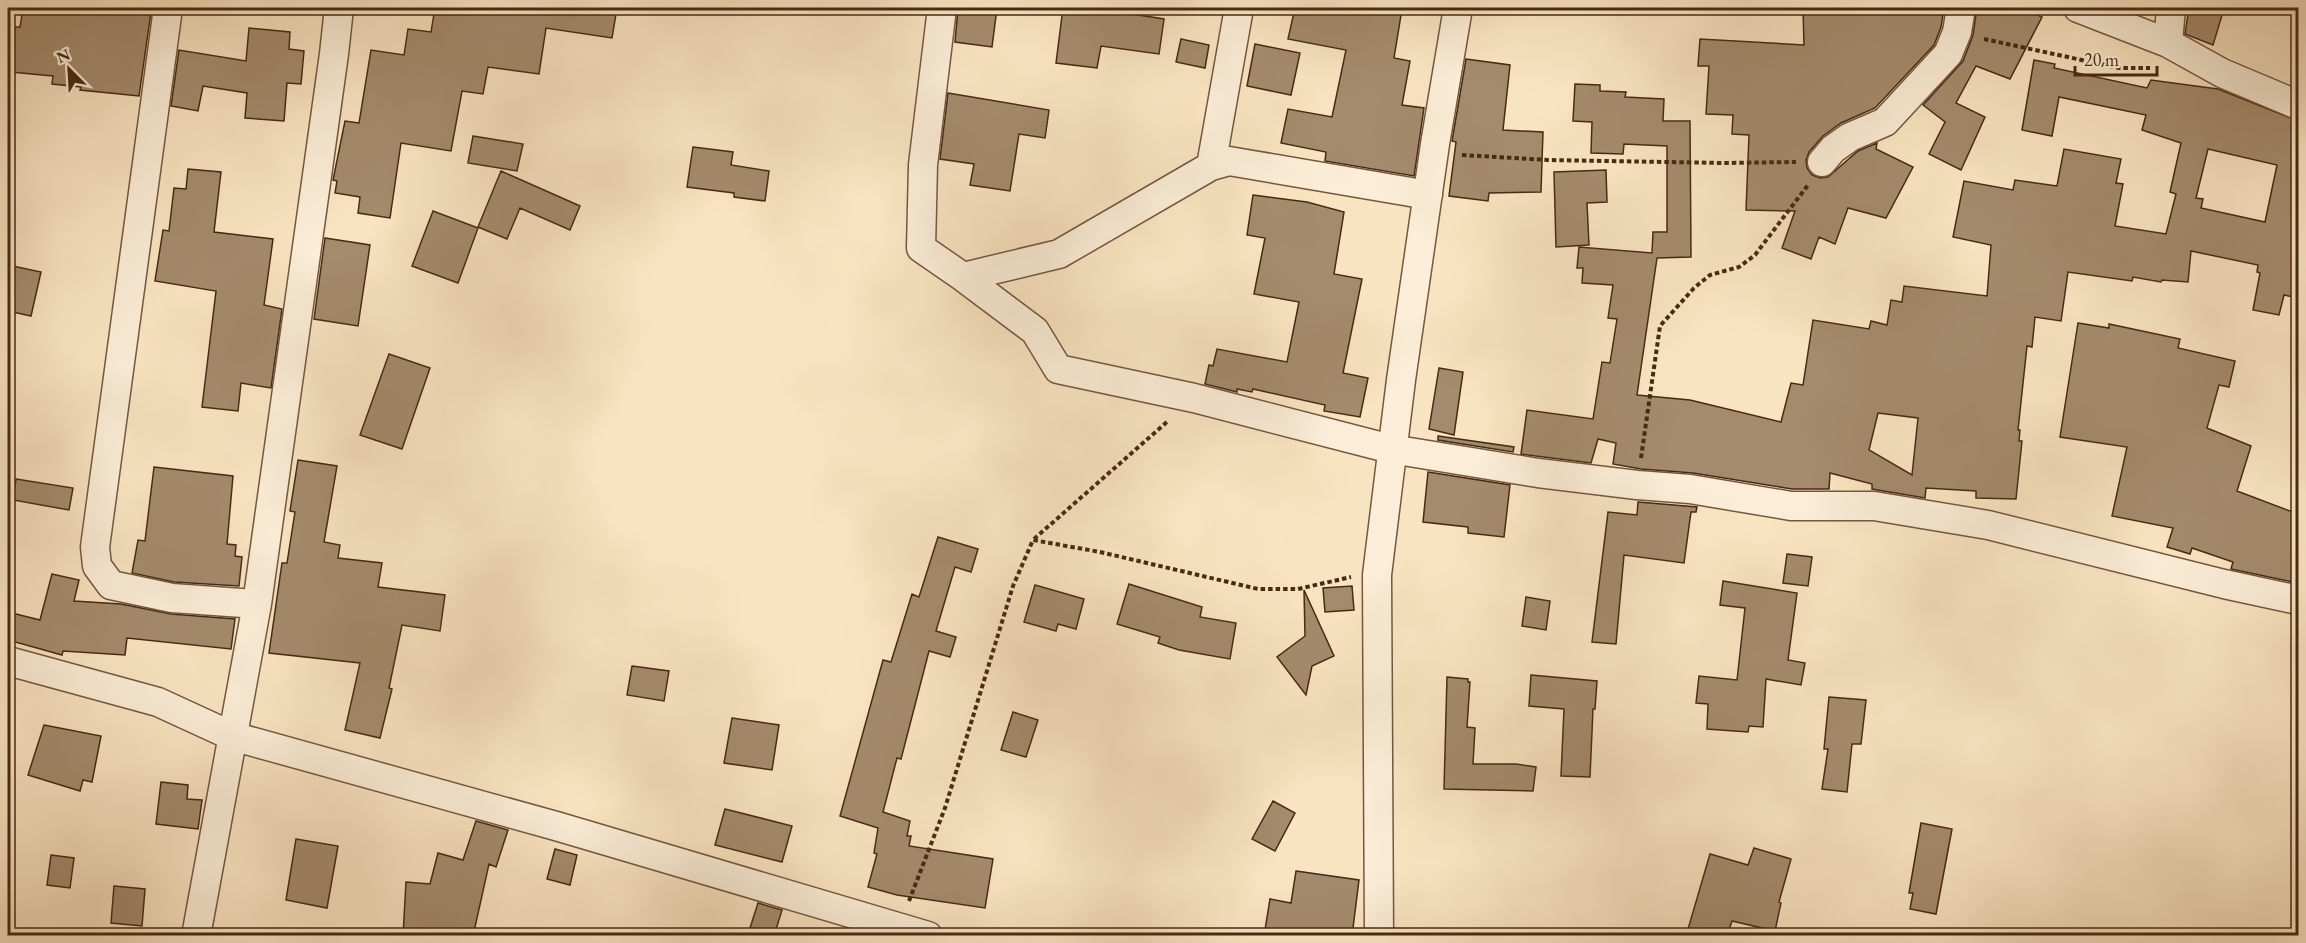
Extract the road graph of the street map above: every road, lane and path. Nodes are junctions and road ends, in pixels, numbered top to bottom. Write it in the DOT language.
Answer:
graph roads {
  1 [pos="168,8"];
  2 [pos="339,8"];
  3 [pos="942,8"];
  4 [pos="1239,8"];
  5 [pos="1458,8"];
  6 [pos="2078,8"];
  7 [pos="2171,8"];
  8 [pos="1959,20"];
  9 [pos="2168,43"];
  10 [pos="2153,68"];
  11 [pos="2298,105"];
  12 [pos="1435,153"];
  13 [pos="1822,162"];
  14 [pos="1211,166"];
  15 [pos="1428,195"];
  16 [pos="963,277"];
  17 [pos="1194,398"];
  18 [pos="1391,448"];
  19 [pos="1637,485"];
  20 [pos="1033,540"];
  21 [pos="1377,575"];
  22 [pos="2298,600"];
  23 [pos="257,604"];
  24 [pos="8,661"];
  25 [pos="232,736"];
  26 [pos="899,927"];
  27 [pos="196,936"];
  28 [pos="928,936"];
  29 [pos="1379,936"];
  1 -- 23 [label="street"];
  2 -- 23 [label="street"];
  3 -- 16 [label="street"];
  4 -- 14 [label="street"];
  5 -- 12 [label="street"];
  6 -- 9 [label="street"];
  7 -- 9 [label="street"];
  8 -- 10 [label="path"];
  8 -- 13 [label="street"];
  9 -- 11 [label="street"];
  12 -- 13 [label="path"];
  12 -- 15 [label="street"];
  13 -- 19 [label="path"];
  14 -- 15 [label="street"];
  14 -- 16 [label="street"];
  15 -- 18 [label="street"];
  16 -- 17 [label="street"];
  17 -- 18 [label="street"];
  17 -- 20 [label="path"];
  18 -- 19 [label="street"];
  18 -- 21 [label="street"];
  19 -- 22 [label="street"];
  20 -- 21 [label="path"];
  20 -- 26 [label="path"];
  21 -- 29 [label="street"];
  23 -- 25 [label="street"];
  24 -- 25 [label="street"];
  25 -- 26 [label="street"];
  25 -- 27 [label="street"];
  26 -- 28 [label="street"];
}
